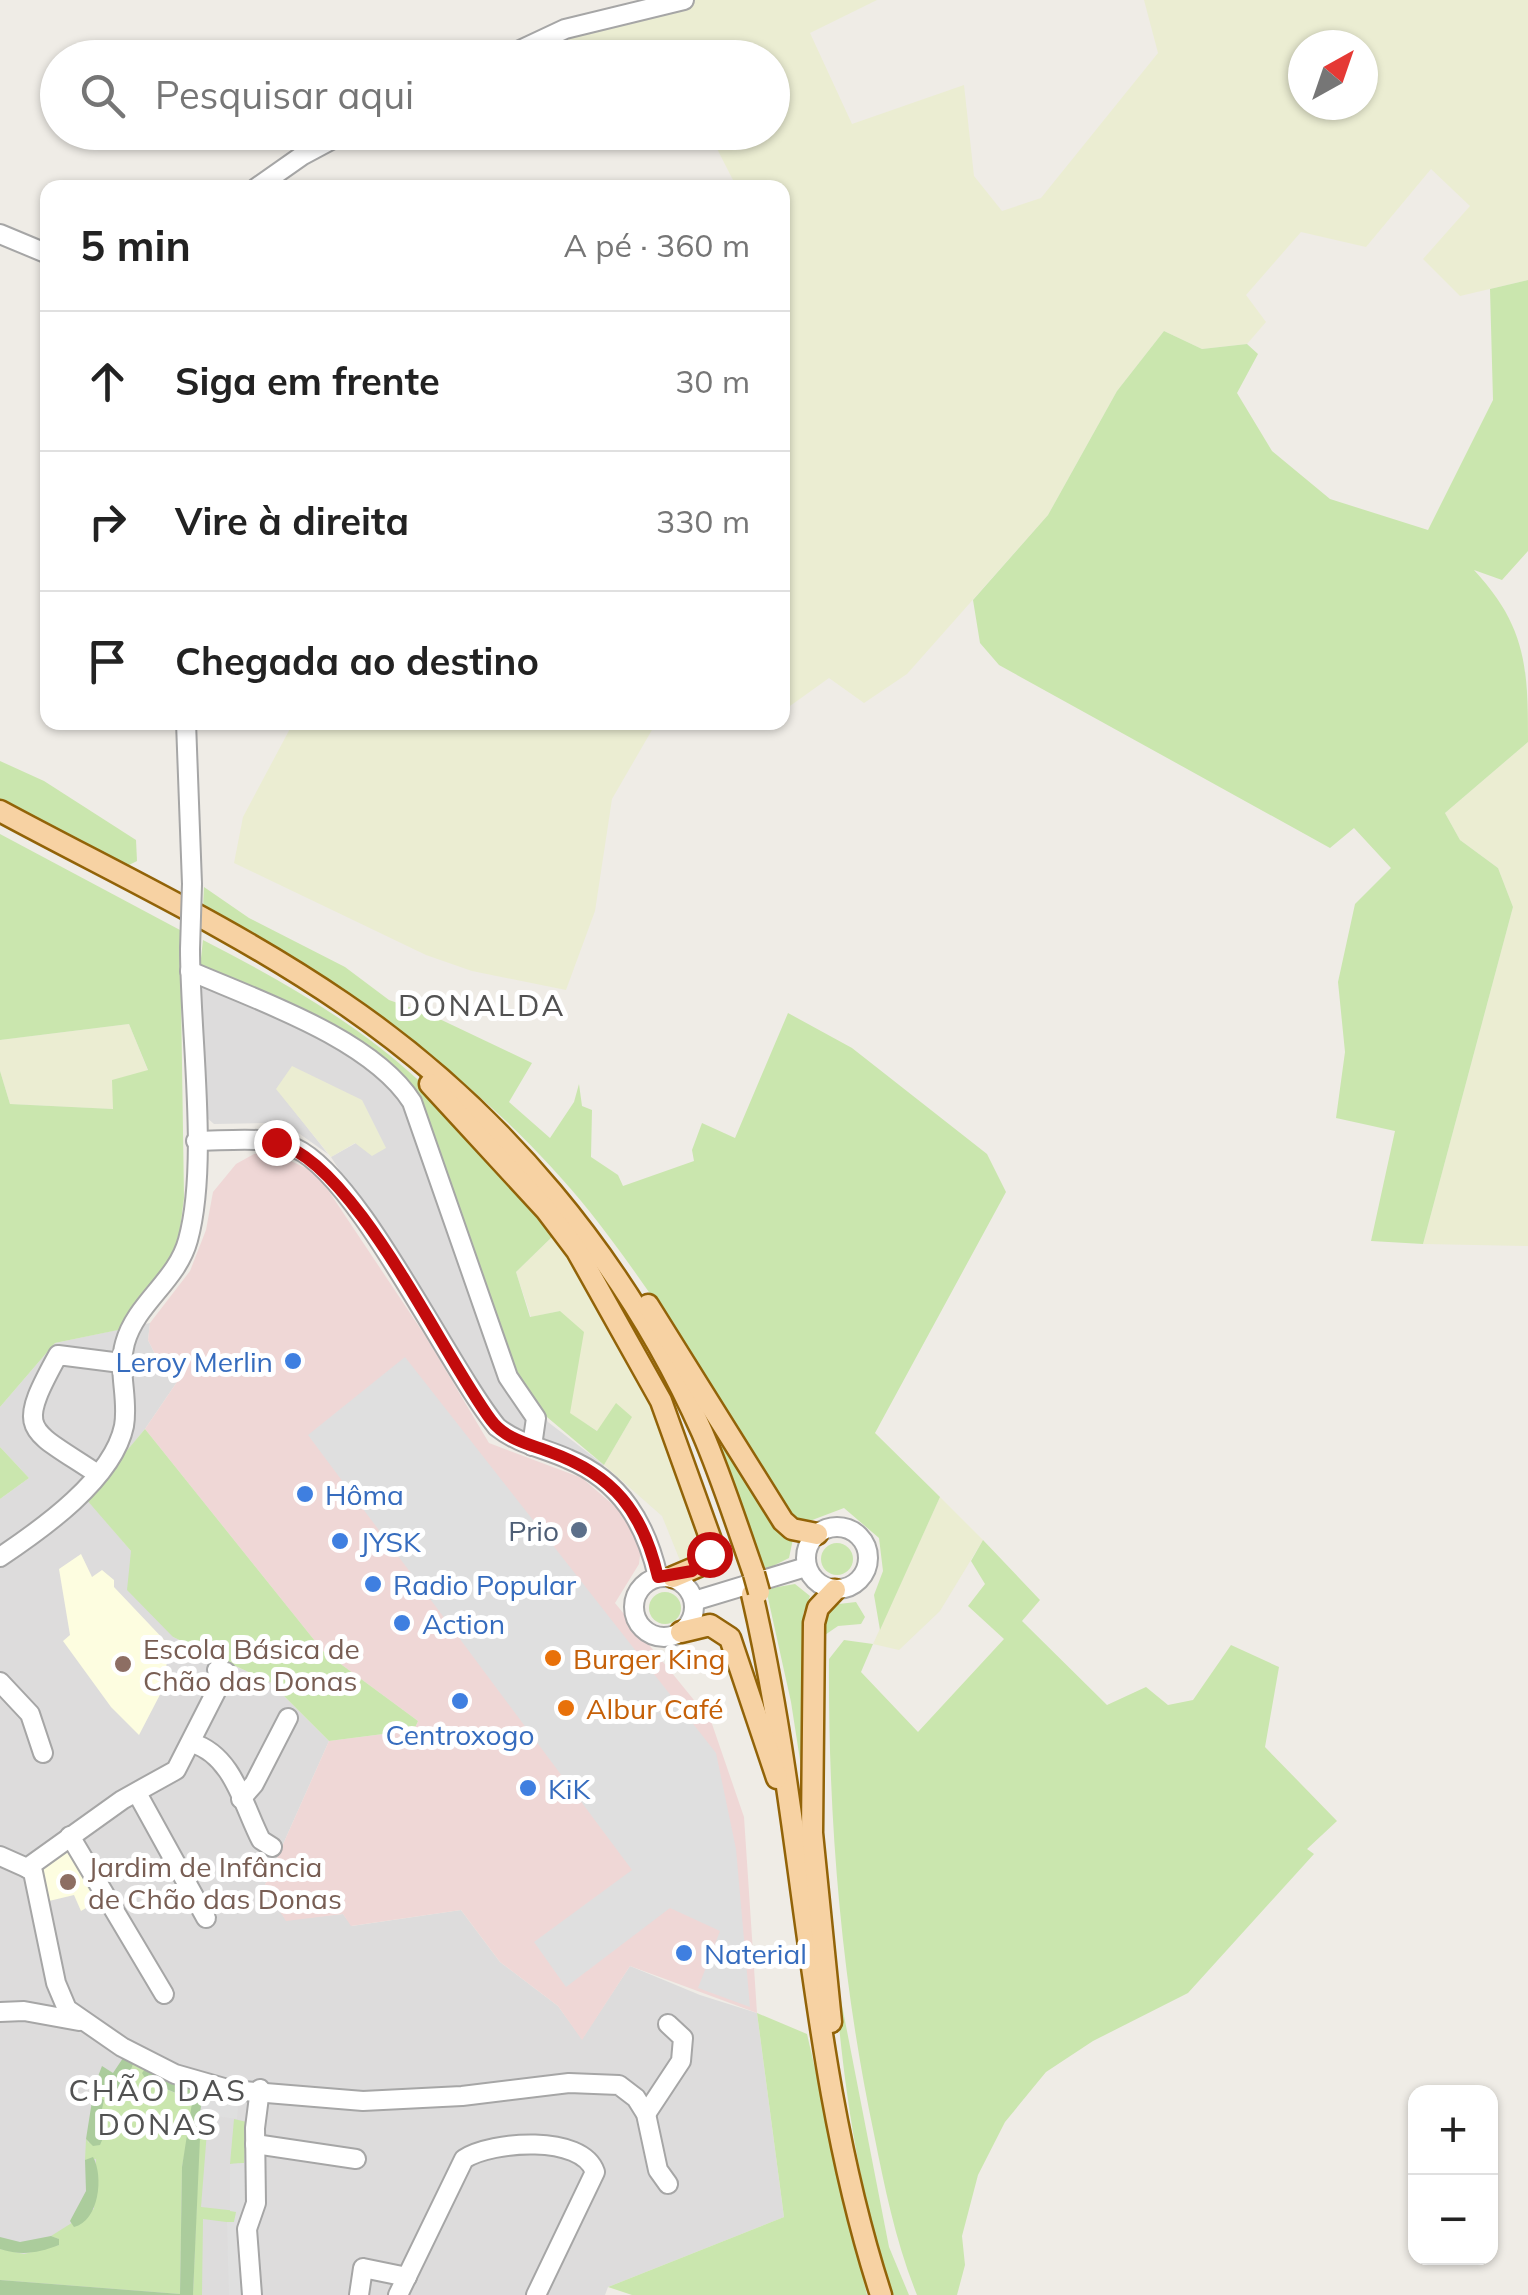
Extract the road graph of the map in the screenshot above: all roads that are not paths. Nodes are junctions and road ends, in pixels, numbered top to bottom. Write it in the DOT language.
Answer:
graph roads {
  1 [pos="684,0"];
  2 [pos="541,40"];
  3 [pos="311,150"];
  4 [pos="267,180"];
  5 [pos="0,234"];
  6 [pos="40,251"];
  7 [pos="186,730"];
  8 [pos="0,811"];
  9 [pos="0,823"];
  10 [pos="190,970"];
  11 [pos="396,1040"];
  12 [pos="418,1072"];
  13 [pos="196,1141"];
  14 [pos="120,1363"];
  15 [pos="532,1446"];
  16 [pos="96,1473"];
  17 [pos="817,1534"];
  18 [pos="0,1557"];
  19 [pos="806,1567"];
  20 [pos="666,1577"];
  21 [pos="753,1584"];
  22 [pos="835,1590"];
  23 [pos="694,1601"];
  24 [pos="681,1632"];
  25 [pos="217,1670"];
  26 [pos="0,1682"];
  27 [pos="288,1718"];
  28 [pos="192,1743"];
  29 [pos="43,1753"];
  30 [pos="137,1793"];
  31 [pos="241,1799"];
  32 [pos="70,1836"];
  33 [pos="272,1847"];
  34 [pos="0,1856"];
  35 [pos="27,1868"];
  36 [pos="206,1918"];
  37 [pos="164,1994"];
  38 [pos="0,2012"];
  39 [pos="83,2022"];
  40 [pos="668,2024"];
  41 [pos="260,2089"];
  42 [pos="646,2114"];
  43 [pos="839,2133"];
  44 [pos="255,2144"];
  45 [pos="356,2159"];
  46 [pos="668,2184"];
  47 [pos="407,2277"];
  48 [pos="252,2295"];
  49 [pos="359,2295"];
  50 [pos="398,2295"];
  51 [pos="536,2295"];
  52 [pos="881,2295"];
  1 -- 2 [label="street"];
  3 -- 4 [label="street"];
  5 -- 6 [label="street"];
  7 -- 10 [label="street, bridge"];
  8 -- 11 [label="main road"];
  9 -- 12 [label="main road"];
  10 -- 13 [label="street"];
  10 -- 15 [label="street"];
  11 -- 17 [label="main road"];
  11 -- 21 [label="main road"];
  12 -- 20 [label="main road"];
  12 -- 21 [label="main road"];
  13 -- 14 [label="street"];
  13 -- 15 [label="street"];
  14 -- 16 [label="street"];
  14 -- 16 [label="street"];
  15 -- 20 [label="street"];
  16 -- 18 [label="street"];
  17 -- 19 [label="street"];
  17 -- 22 [label="street"];
  19 -- 22 [label="street"];
  19 -- 23 [label="street"];
  20 -- 23 [label="street"];
  20 -- 24 [label="street"];
  21 -- 43 [label="main road"];
  22 -- 43 [label="main road"];
  23 -- 24 [label="street"];
  24 -- 43 [label="main road"];
  25 -- 28 [label="street"];
  26 -- 29 [label="street"];
  27 -- 31 [label="street"];
  28 -- 30 [label="street"];
  28 -- 31 [label="street"];
  30 -- 32 [label="street"];
  30 -- 36 [label="street"];
  31 -- 33 [label="street"];
  32 -- 35 [label="street"];
  32 -- 37 [label="street"];
  34 -- 35 [label="street"];
  35 -- 39 [label="street"];
  38 -- 39 [label="street"];
  39 -- 41 [label="street"];
  40 -- 42 [label="street"];
  41 -- 42 [label="street"];
  41 -- 44 [label="street"];
  42 -- 46 [label="street"];
  43 -- 52 [label="main road"];
  44 -- 45 [label="street"];
  44 -- 48 [label="street"];
  47 -- 49 [label="street"];
  47 -- 50 [label="street"];
  47 -- 51 [label="street"];
}
